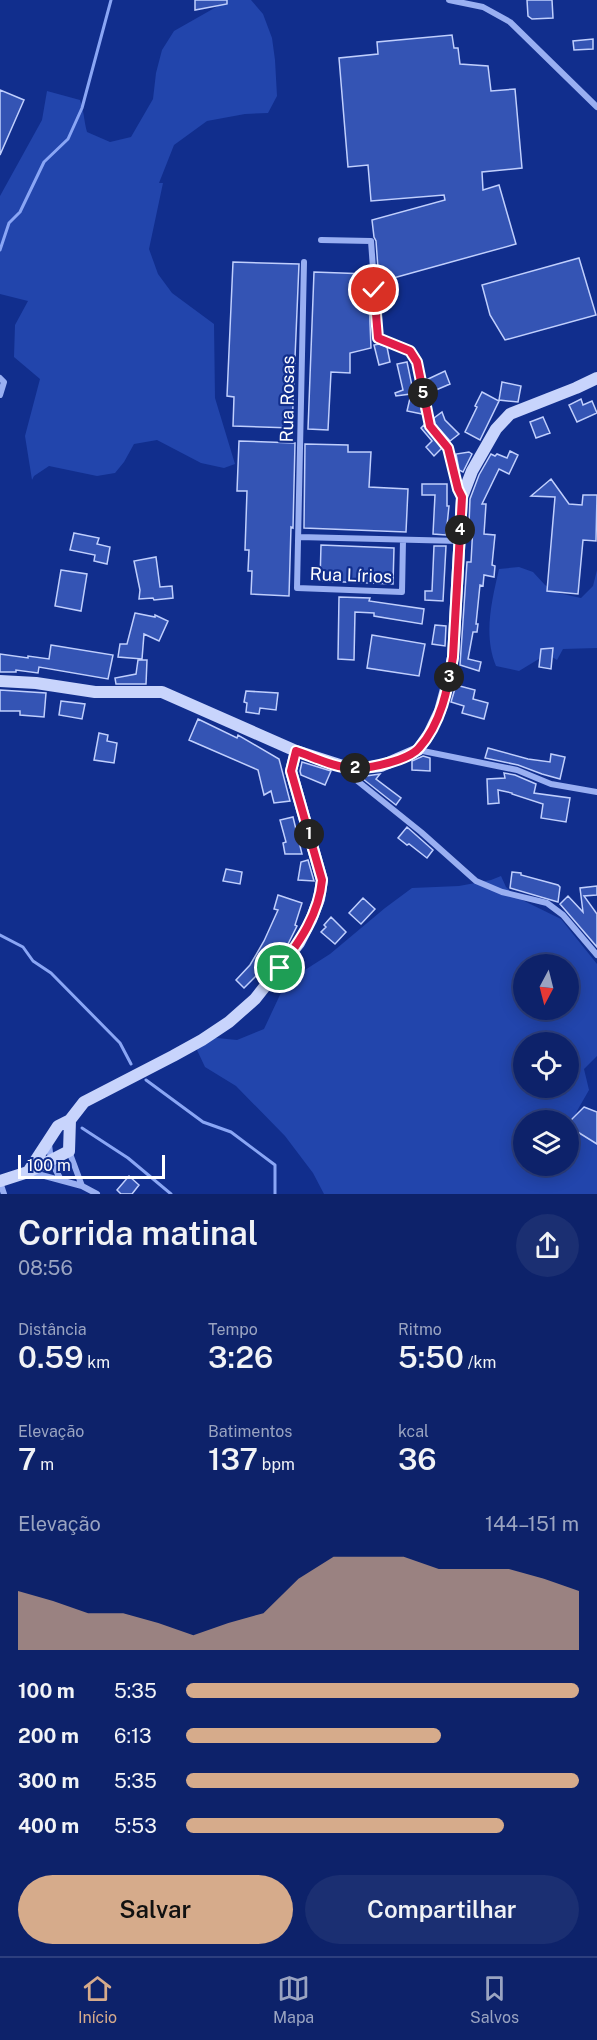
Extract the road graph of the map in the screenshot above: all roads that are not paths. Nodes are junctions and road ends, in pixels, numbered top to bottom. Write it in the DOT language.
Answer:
graph roads {
  1 [pos="449,0"];
  2 [pos="597,107"];
  3 [pos="321,240"];
  4 [pos="304,262"];
  5 [pos="0,378"];
  6 [pos="592,381"];
  7 [pos="597,392"];
  8 [pos="0,395"];
  9 [pos="462,497"];
  10 [pos="299,537"];
  11 [pos="403,540"];
  12 [pos="459,541"];
  13 [pos="0,681"];
  14 [pos="418,750"];
  15 [pos="296,751"];
  16 [pos="352,769"];
  17 [pos="597,792"];
  18 [pos="597,955"];
  19 [pos="70,1120"];
  20 [pos="48,1140"];
  21 [pos="69,1151"];
  22 [pos="51,1161"];
  23 [pos="28,1172"];
  24 [pos="61,1180"];
  25 [pos="0,1182"];
  26 [pos="82,1186"];
  27 [pos="4,1194"];
  28 [pos="97,1194"];
  1 -- 2 [label="street"];
  3 -- 9 [label="street"];
  4 -- 10 [label="street, Rua Rosas"];
  5 -- 8 [label="street"];
  6 -- 7 [label="street"];
  6 -- 9 [label="street"];
  9 -- 12 [label="street"];
  10 -- 11 [label="street"];
  10 -- 11 [label="street, Rua Lírios"];
  11 -- 12 [label="street"];
  12 -- 14 [label="street"];
  13 -- 15 [label="street"];
  14 -- 16 [label="street"];
  14 -- 17 [label="street"];
  15 -- 16 [label="street"];
  15 -- 19 [label="street"];
  16 -- 18 [label="street"];
  19 -- 20 [label="street"];
  19 -- 21 [label="street"];
  20 -- 22 [label="street"];
  20 -- 23 [label="street"];
  21 -- 22 [label="street"];
  21 -- 26 [label="street"];
  22 -- 23 [label="street"];
  22 -- 24 [label="street"];
  23 -- 24 [label="street"];
  23 -- 25 [label="street"];
  24 -- 26 [label="street"];
  25 -- 27 [label="street"];
  26 -- 28 [label="street"];
}
